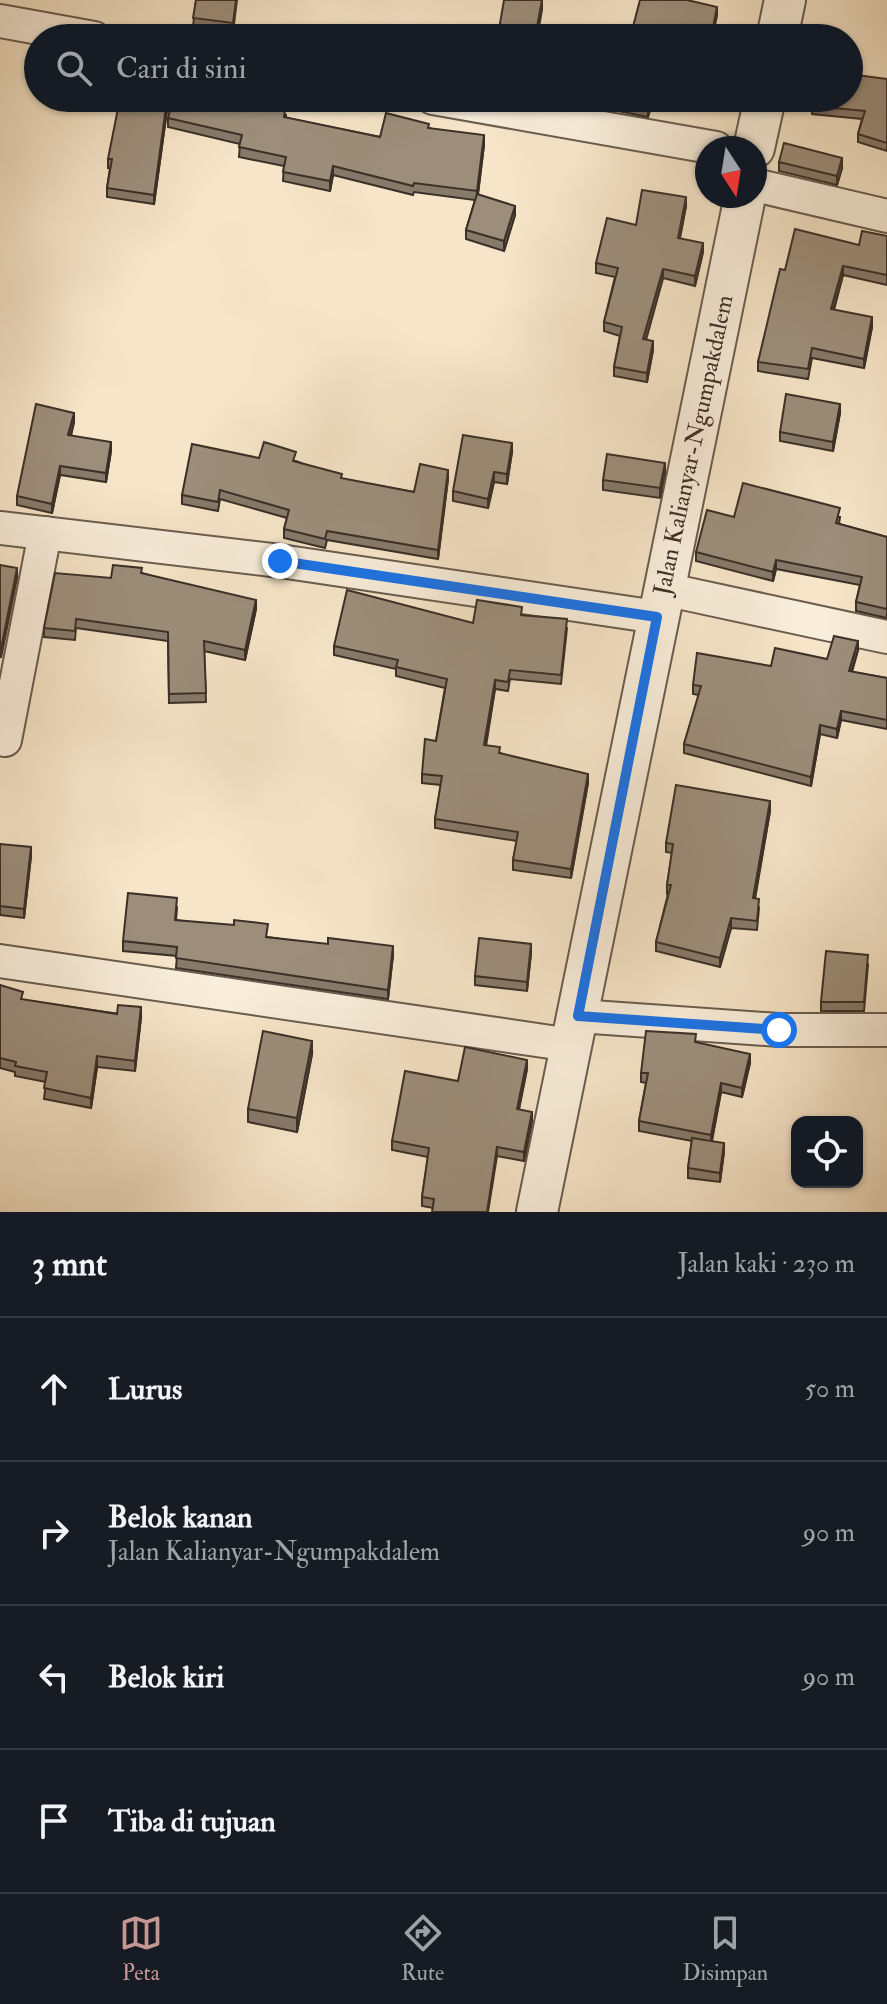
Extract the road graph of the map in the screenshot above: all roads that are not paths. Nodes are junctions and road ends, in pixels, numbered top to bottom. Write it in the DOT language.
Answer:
graph roads {
  1 [pos="785,0"];
  2 [pos="0,21"];
  3 [pos="780,24"];
  4 [pos="24,25"];
  5 [pos="512,112"];
  6 [pos="762,112"];
  7 [pos="757,136"];
  8 [pos="695,144"];
  9 [pos="767,188"];
  10 [pos="742,208"];
  11 [pos="887,216"];
  12 [pos="0,528"];
  13 [pos="45,533"];
  14 [pos="660,603"];
  15 [pos="887,637"];
  16 [pos="5,740"];
  17 [pos="0,961"];
  18 [pos="575,1030"];
  19 [pos="887,1030"];
  20 [pos="537,1212"];
  1 -- 3 [label="street"];
  2 -- 4 [label="street"];
  5 -- 8 [label="street"];
  6 -- 7 [label="street"];
  9 -- 11 [label="street"];
  10 -- 14 [label="street, Jalan Kalianyar-Ngumpakdalem"];
  12 -- 13 [label="street"];
  13 -- 14 [label="street"];
  13 -- 16 [label="street"];
  14 -- 15 [label="street"];
  14 -- 18 [label="street, Jalan Kalianyar-Ngumpakdalem"];
  17 -- 18 [label="street"];
  18 -- 19 [label="street"];
  18 -- 20 [label="street, Jalan Kalianyar-Ngumpakdalem"];
}
